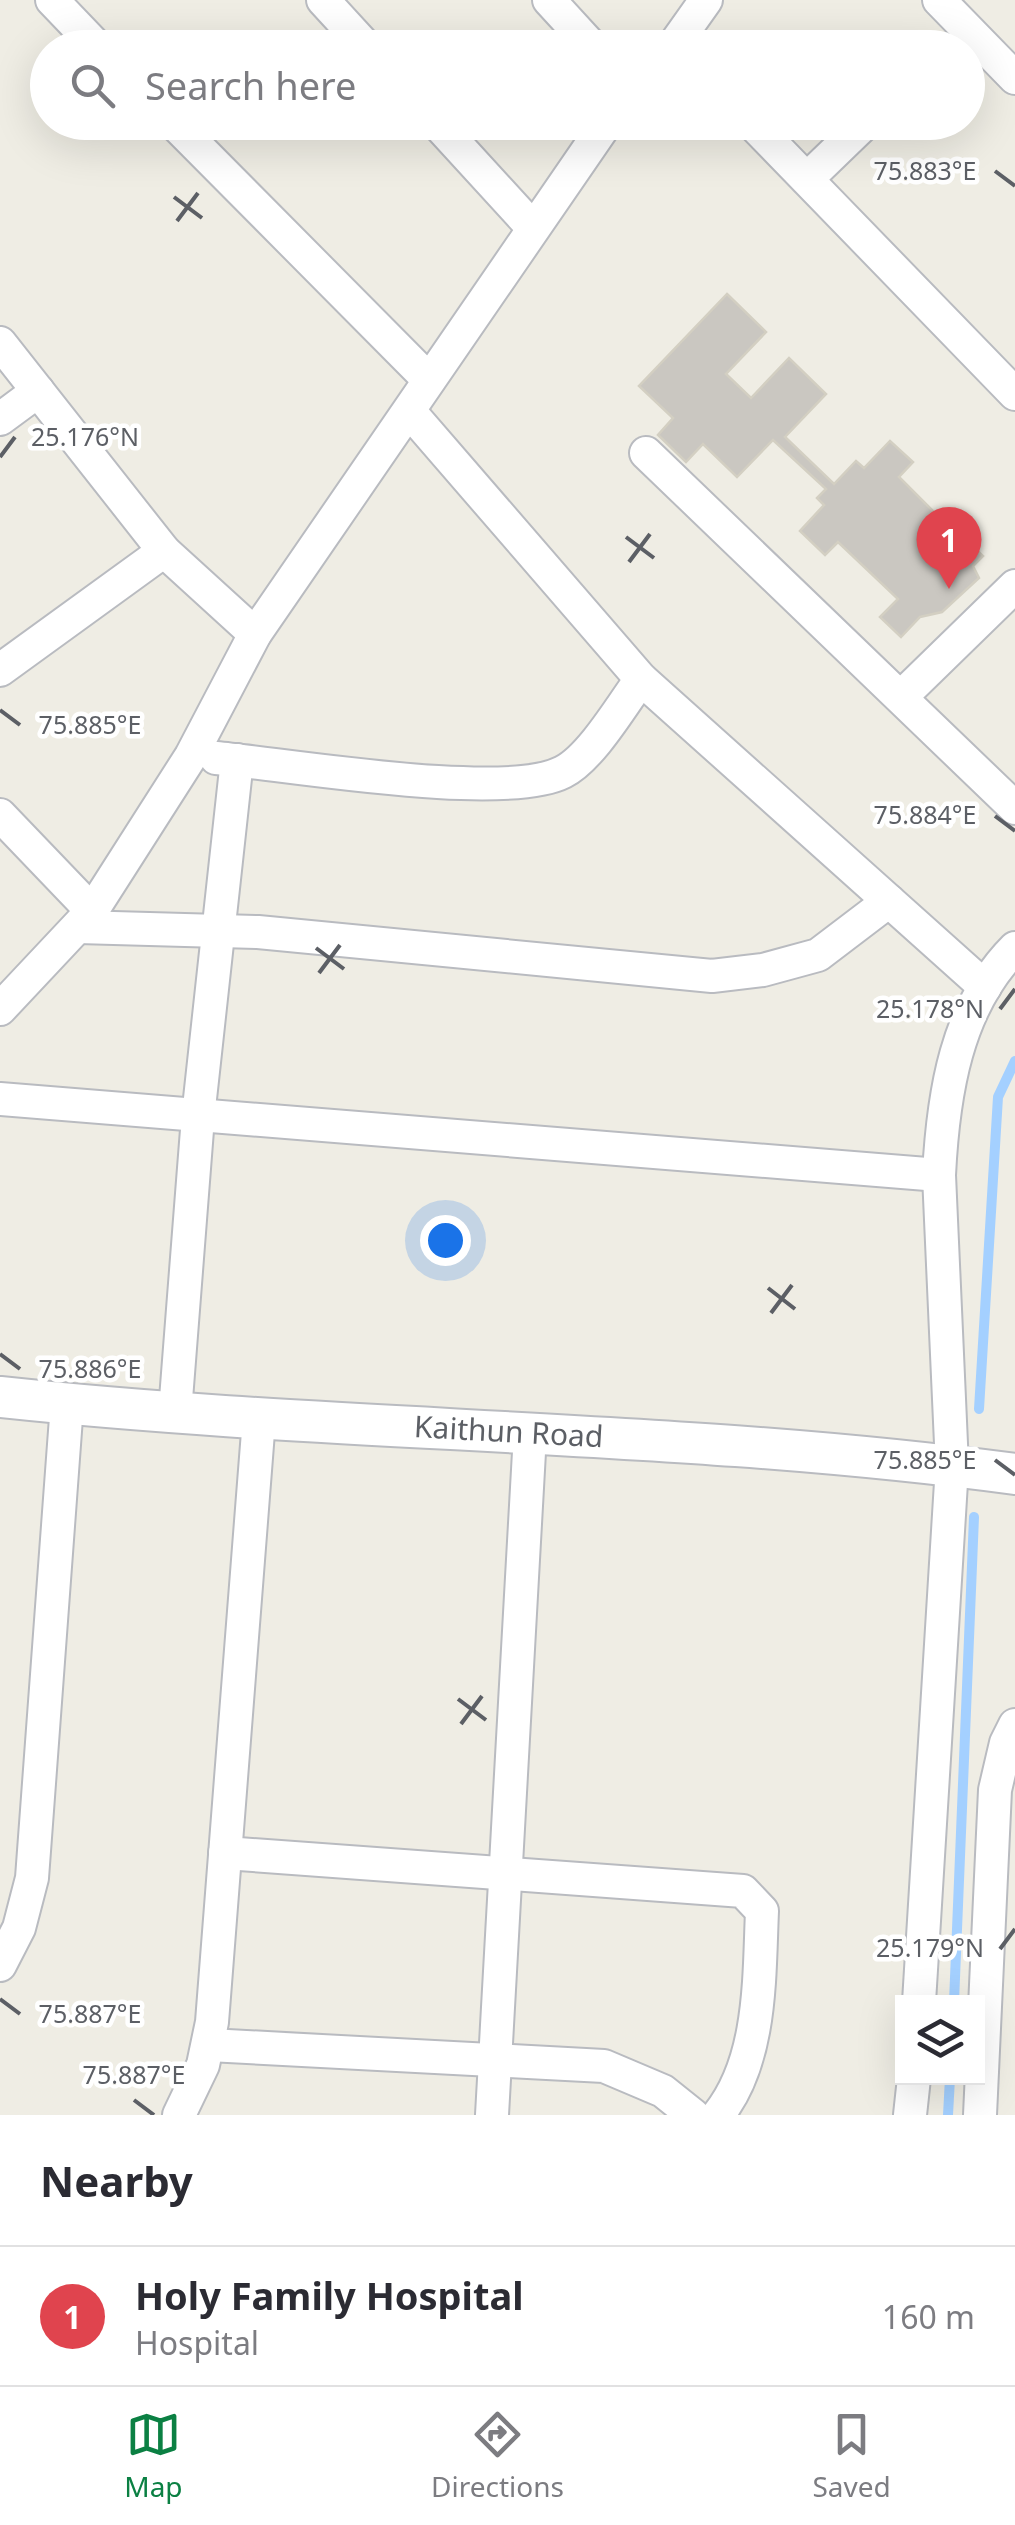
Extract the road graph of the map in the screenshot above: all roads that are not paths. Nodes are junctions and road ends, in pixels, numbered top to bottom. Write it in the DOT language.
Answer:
graph roads {
  1 [pos="52,0"];
  2 [pos="323,0"];
  3 [pos="549,0"];
  4 [pos="706,0"];
  5 [pos="939,0"];
  6 [pos="81,30"];
  7 [pos="350,30"];
  8 [pos="576,30"];
  9 [pos="686,30"];
  10 [pos="951,30"];
  11 [pos="985,58"];
  12 [pos="1015,78"];
  13 [pos="190,140"];
  14 [pos="452,140"];
  15 [pos="594,140"];
  16 [pos="769,140"];
  17 [pos="848,140"];
  18 [pos="808,179"];
  19 [pos="533,228"];
  20 [pos="0,342"];
  21 [pos="429,380"];
  22 [pos="38,391"];
  23 [pos="1015,394"];
  24 [pos="410,412"];
  25 [pos="0,418"];
  26 [pos="646,453"];
  27 [pos="164,551"];
  28 [pos="1015,586"];
  29 [pos="254,634"];
  30 [pos="0,670"];
  31 [pos="641,679"];
  32 [pos="902,696"];
  33 [pos="191,756"];
  34 [pos="237,760"];
  35 [pos="1015,808"];
  36 [pos="0,815"];
  37 [pos="889,901"];
  38 [pos="85,919"];
  39 [pos="216,931"];
  40 [pos="1015,948"];
  41 [pos="985,986"];
  42 [pos="0,1009"];
  43 [pos="0,1099"];
  44 [pos="198,1117"];
  45 [pos="939,1176"];
  46 [pos="0,1397"];
  47 [pos="67,1404"];
  48 [pos="175,1412"];
  49 [pos="260,1418"];
  50 [pos="530,1434"];
  51 [pos="952,1466"];
  52 [pos="1015,1474"];
  53 [pos="1015,1725"];
  54 [pos="225,1853"];
  55 [pos="506,1872"];
  56 [pos="0,1965"];
  57 [pos="919,1995"];
  58 [pos="209,2045"];
  59 [pos="499,2060"];
  60 [pos="913,2085"];
  61 [pos="178,2115"];
  62 [pos="492,2115"];
  63 [pos="693,2115"];
  64 [pos="718,2115"];
  65 [pos="910,2115"];
  66 [pos="980,2115"];
  1 -- 6 [label="street"];
  2 -- 7 [label="street"];
  3 -- 8 [label="street"];
  4 -- 9 [label="street"];
  5 -- 10 [label="street"];
  11 -- 12 [label="street"];
  13 -- 21 [label="street"];
  14 -- 19 [label="street"];
  15 -- 19 [label="street"];
  16 -- 18 [label="street"];
  17 -- 18 [label="street"];
  18 -- 23 [label="street"];
  19 -- 21 [label="street"];
  20 -- 22 [label="street"];
  21 -- 24 [label="street"];
  22 -- 25 [label="street"];
  22 -- 27 [label="street"];
  24 -- 29 [label="street"];
  24 -- 31 [label="street"];
  26 -- 32 [label="street"];
  27 -- 29 [label="street"];
  27 -- 30 [label="street"];
  28 -- 32 [label="street"];
  29 -- 33 [label="street"];
  31 -- 34 [label="street"];
  31 -- 37 [label="street"];
  32 -- 35 [label="street"];
  33 -- 34 [label="street"];
  33 -- 38 [label="street"];
  34 -- 39 [label="street"];
  36 -- 38 [label="street"];
  37 -- 39 [label="street"];
  37 -- 41 [label="street"];
  38 -- 39 [label="street"];
  38 -- 42 [label="street"];
  39 -- 44 [label="street"];
  40 -- 41 [label="street"];
  41 -- 45 [label="street"];
  43 -- 44 [label="street"];
  44 -- 45 [label="street"];
  44 -- 48 [label="street"];
  45 -- 51 [label="street"];
  46 -- 47 [label="street, Kaithun Road"];
  47 -- 48 [label="street, Kaithun Road"];
  47 -- 56 [label="street"];
  48 -- 49 [label="street, Kaithun Road"];
  49 -- 50 [label="street, Kaithun Road"];
  49 -- 54 [label="street"];
  50 -- 51 [label="street, Kaithun Road"];
  50 -- 55 [label="street"];
  51 -- 52 [label="street, Kaithun Road"];
  51 -- 57 [label="street"];
  53 -- 66 [label="street"];
  54 -- 55 [label="street"];
  54 -- 58 [label="street"];
  55 -- 59 [label="street"];
  55 -- 64 [label="street"];
  58 -- 59 [label="street"];
  58 -- 61 [label="street"];
  59 -- 62 [label="street"];
  59 -- 63 [label="street"];
  60 -- 65 [label="street"];
}
